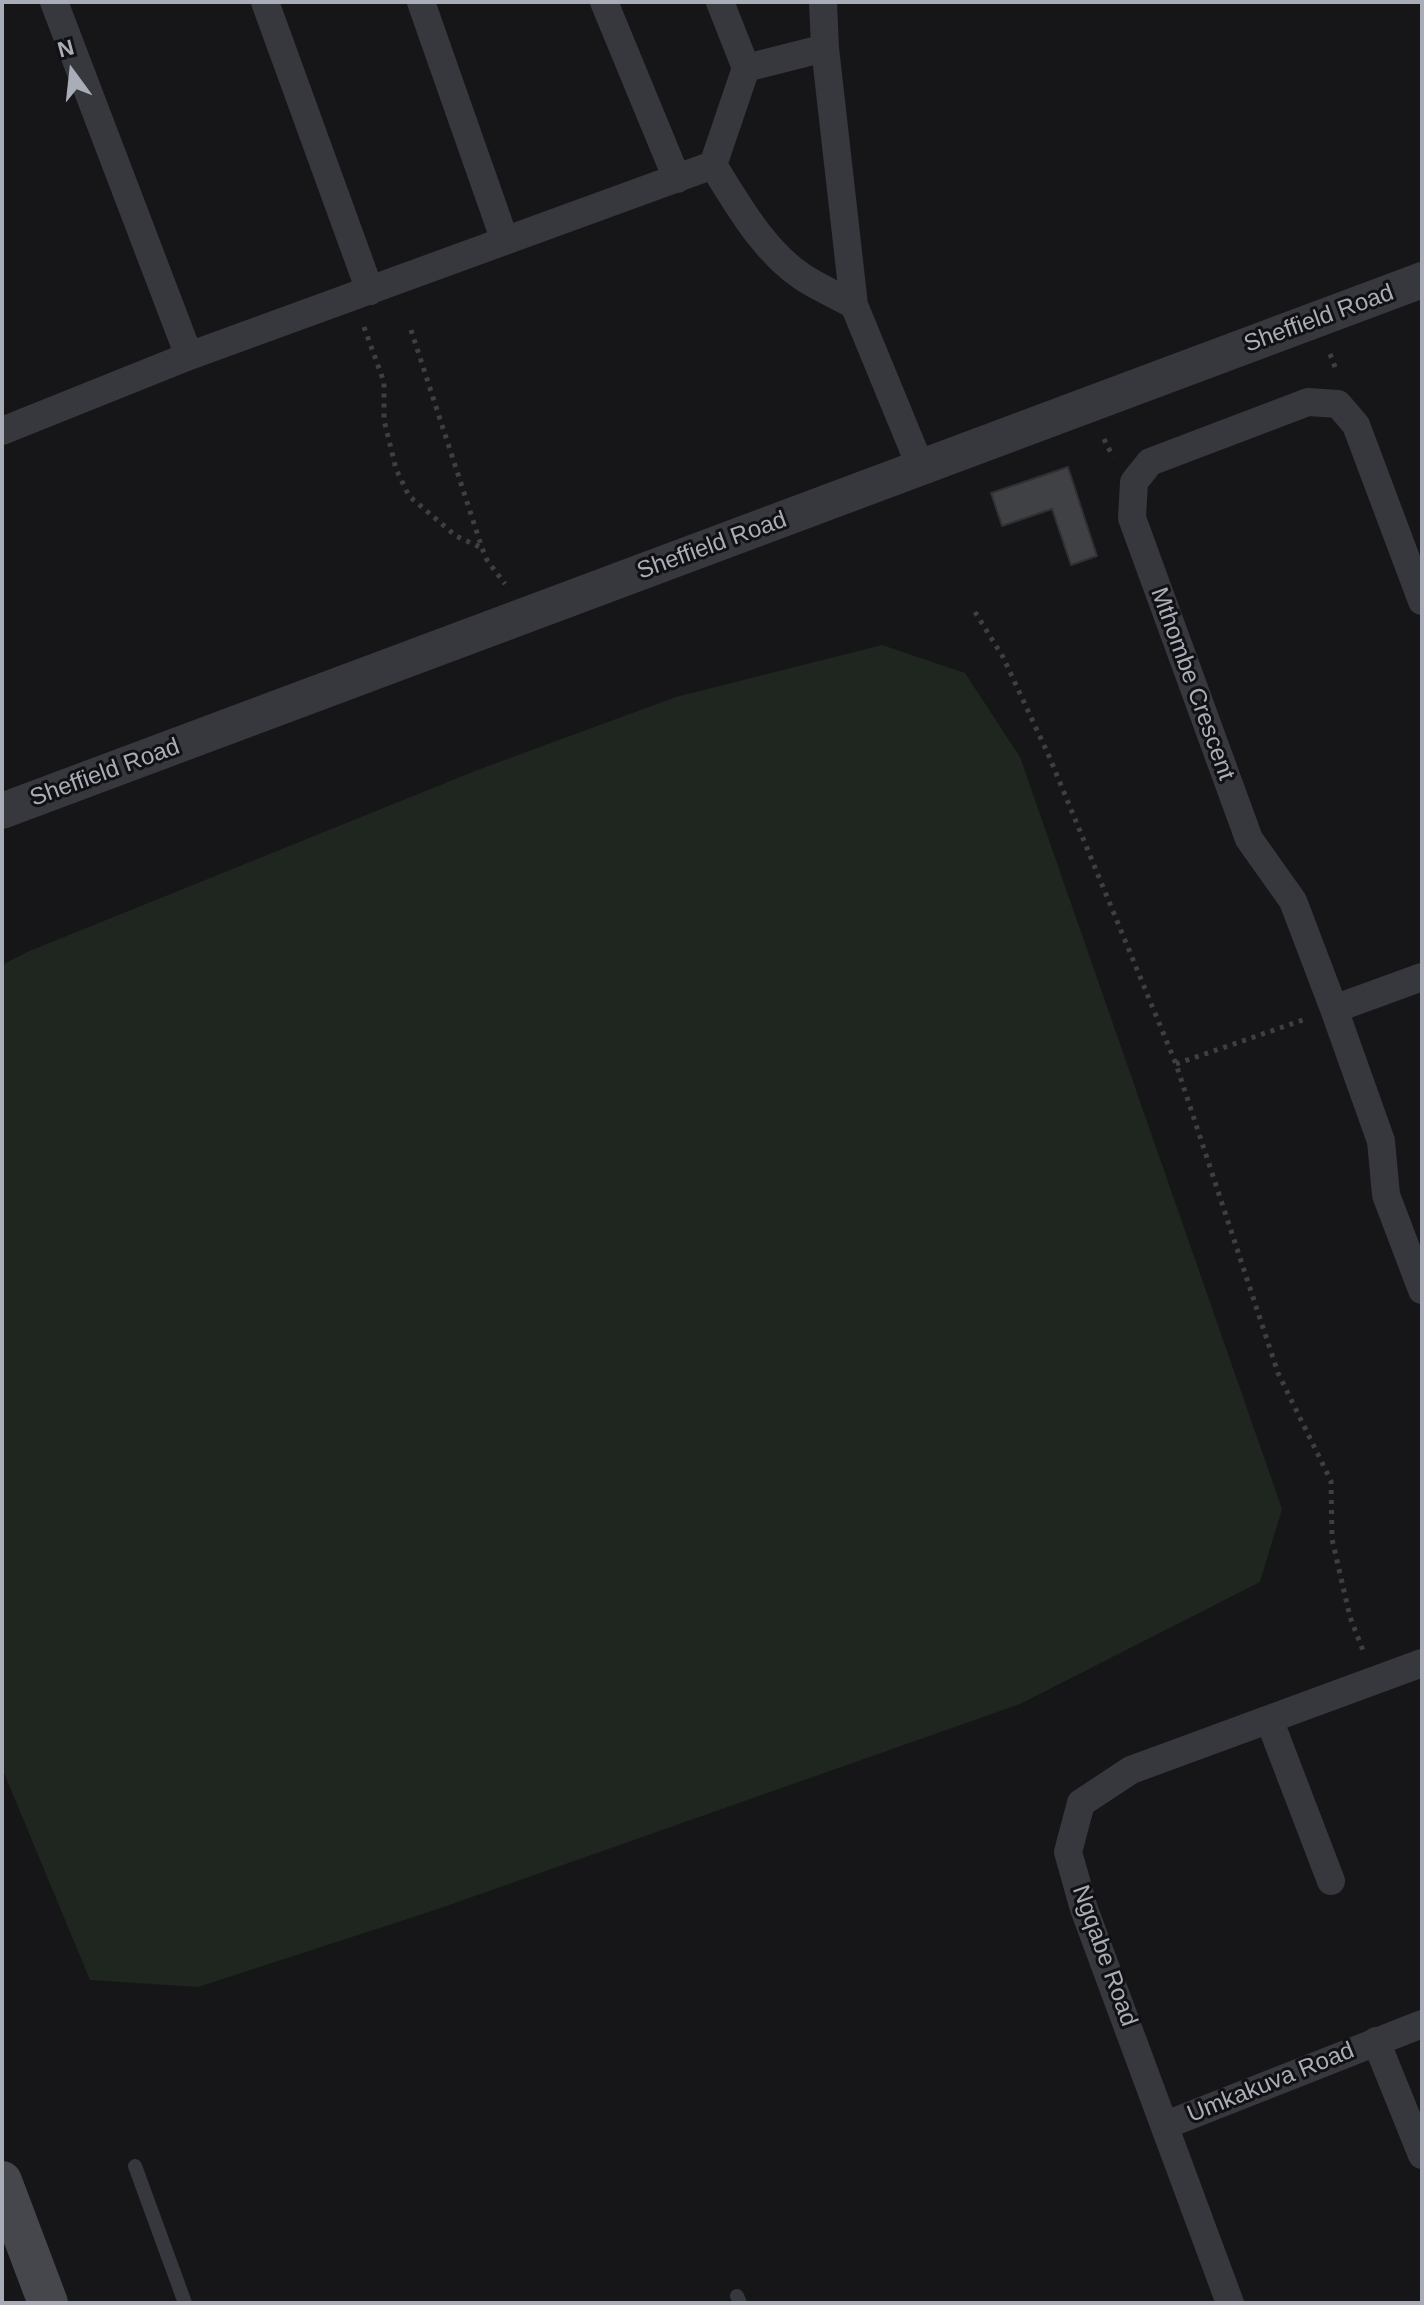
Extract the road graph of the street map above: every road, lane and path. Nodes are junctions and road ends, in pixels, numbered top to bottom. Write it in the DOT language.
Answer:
graph roads {
  1 [pos="54,2"];
  2 [pos="265,2"];
  3 [pos="421,2"];
  4 [pos="604,2"];
  5 [pos="720,2"];
  6 [pos="823,2"];
  7 [pos="825,48"];
  8 [pos="746,68"];
  9 [pos="713,165"];
  10 [pos="677,179"];
  11 [pos="505,241"];
  12 [pos="1422,280"];
  13 [pos="361,294"];
  14 [pos="854,305"];
  15 [pos="411,330"];
  16 [pos="189,356"];
  17 [pos="2,431"];
  18 [pos="921,468"];
  19 [pos="482,548"];
  20 [pos="506,585"];
  21 [pos="1422,601"];
  22 [pos="975,612"];
  23 [pos="2,811"];
  24 [pos="1422,977"];
  25 [pos="1334,1009"];
  26 [pos="1176,1064"];
  27 [pos="1422,1290"];
  28 [pos="1422,1663"];
  29 [pos="1375,1680"];
  30 [pos="1269,1719"];
  31 [pos="1331,1881"];
  32 [pos="1422,2024"];
  33 [pos="1376,2041"];
  34 [pos="1166,2125"];
  35 [pos="1422,2155"];
  36 [pos="135,2166"];
  37 [pos="2,2181"];
  38 [pos="48,2303"];
  39 [pos="185,2303"];
  40 [pos="1230,2303"];
  1 -- 16 [label="street"];
  2 -- 13 [label="street"];
  3 -- 11 [label="street"];
  4 -- 10 [label="street"];
  5 -- 8 [label="street"];
  6 -- 7 [label="street"];
  7 -- 8 [label="street"];
  7 -- 14 [label="street"];
  8 -- 9 [label="street"];
  9 -- 10 [label="street"];
  9 -- 14 [label="street"];
  10 -- 11 [label="street"];
  11 -- 13 [label="street"];
  12 -- 18 [label="street, Sheffield Road"];
  13 -- 16 [label="street"];
  13 -- 19 [label="path"];
  14 -- 18 [label="street"];
  15 -- 19 [label="path"];
  16 -- 17 [label="street"];
  18 -- 23 [label="street, Sheffield Road"];
  19 -- 20 [label="path"];
  21 -- 25 [label="street, Mthombe Crescent"];
  22 -- 26 [label="path"];
  24 -- 25 [label="street"];
  25 -- 26 [label="path"];
  25 -- 27 [label="street, Mthombe Crescent"];
  26 -- 29 [label="path"];
  28 -- 29 [label="street, Ngqabe Road"];
  29 -- 30 [label="street, Ngqabe Road"];
  30 -- 31 [label="street"];
  30 -- 34 [label="street, Ngqabe Road"];
  32 -- 33 [label="street, Umkakuva Road"];
  33 -- 34 [label="street, Umkakuva Road"];
  33 -- 35 [label="street, Umkakuva Road"];
  34 -- 40 [label="street, Ngqabe Road"];
  36 -- 39 [label="lane"];
  37 -- 38 [label="main road"];
}
